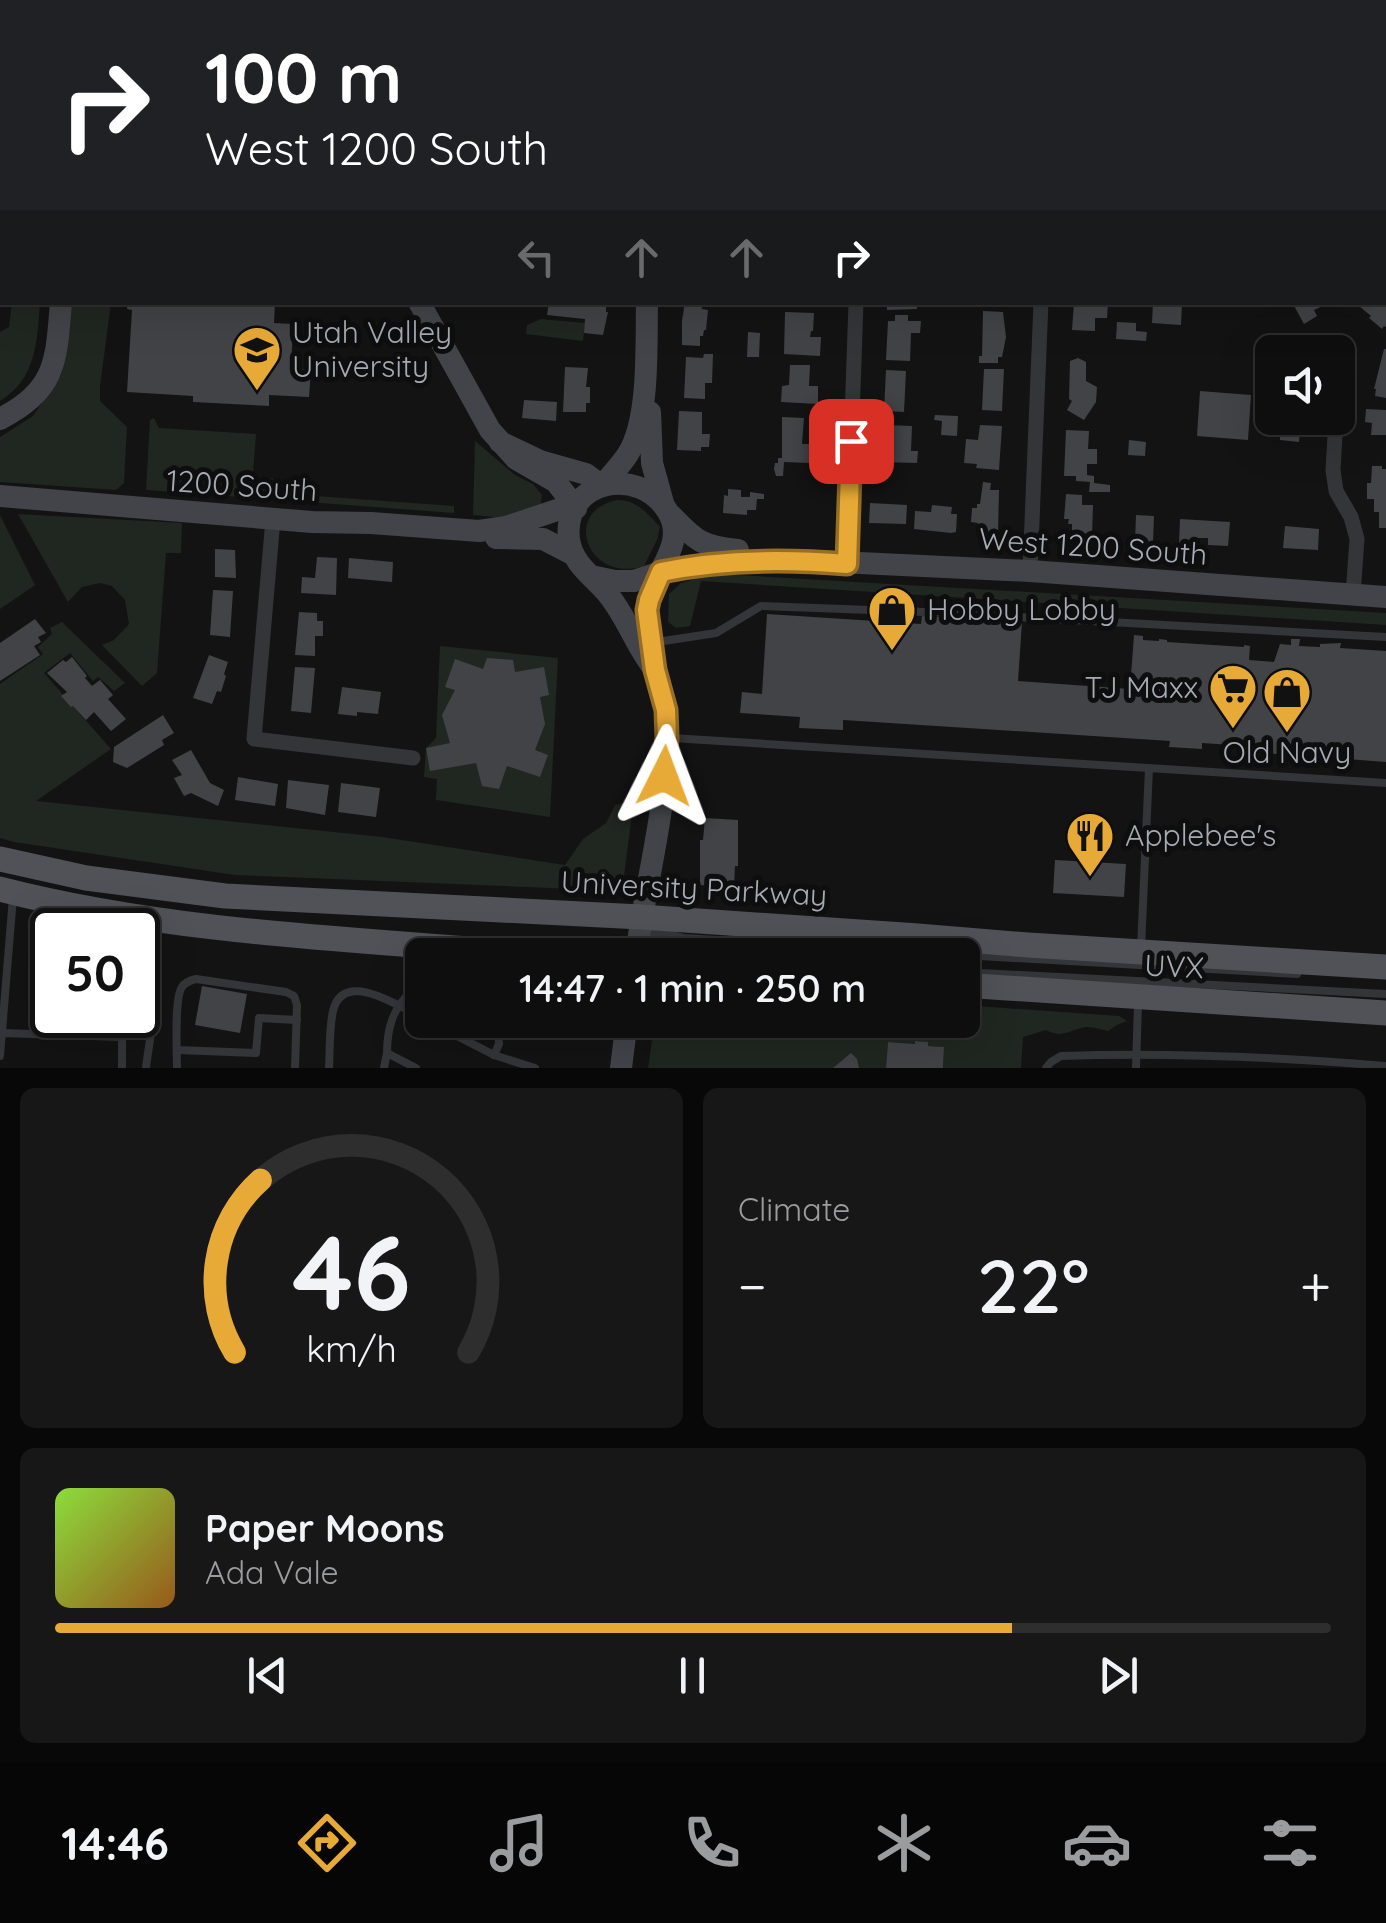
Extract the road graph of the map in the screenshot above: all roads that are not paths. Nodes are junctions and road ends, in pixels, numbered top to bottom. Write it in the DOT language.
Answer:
graph roads {
  1 [pos="60,305"];
  2 [pos="421,305"];
  3 [pos="647,305"];
  4 [pos="856,305"];
  5 [pos="1041,305"];
  6 [pos="645,379"];
  7 [pos="0,420"];
  8 [pos="1335,435"];
  9 [pos="500,442"];
  10 [pos="602,486"];
  11 [pos="0,496"];
  12 [pos="576,508"];
  13 [pos="668,510"];
  14 [pos="273,519"];
  15 [pos="479,531"];
  16 [pos="574,555"];
  17 [pos="796,560"];
  18 [pos="847,564"];
  19 [pos="1030,571"];
  20 [pos="661,572"];
  21 [pos="591,576"];
  22 [pos="1353,595"];
  23 [pos="1386,597"];
  24 [pos="1386,637"];
  25 [pos="652,643"];
  26 [pos="655,670"];
  27 [pos="667,738"];
  28 [pos="413,758"];
  29 [pos="1149,768"];
  30 [pos="1386,783"];
  31 [pos="0,860"];
  32 [pos="7,891"];
  33 [pos="642,917"];
  34 [pos="639,938"];
  35 [pos="652,938"];
  36 [pos="684,938"];
  37 [pos="405,942"];
  38 [pos="1140,952"];
  39 [pos="980,956"];
  40 [pos="1386,967"];
  41 [pos="980,973"];
  42 [pos="1309,975"];
  43 [pos="980,986"];
  44 [pos="1386,994"];
  45 [pos="1138,996"];
  46 [pos="405,997"];
  47 [pos="397,1005"];
  48 [pos="405,1009"];
  49 [pos="1386,1013"];
  50 [pos="297,1020"];
  51 [pos="2,1033"];
  52 [pos="30,1034"];
  53 [pos="122,1038"];
  54 [pos="149,1038"];
  55 [pos="461,1038"];
  56 [pos="499,1038"];
  57 [pos="624,1038"];
  58 [pos="177,1050"];
  59 [pos="387,1052"];
  60 [pos="1137,1053"];
  61 [pos="256,1054"];
  62 [pos="494,1055"];
  63 [pos="0,1056"];
  64 [pos="1230,1056"];
  65 [pos="1386,1066"];
  66 [pos="122,1068"];
  67 [pos="146,1068"];
  68 [pos="177,1068"];
  69 [pos="256,1068"];
  70 [pos="295,1068"];
  71 [pos="329,1068"];
  72 [pos="384,1068"];
  73 [pos="416,1068"];
  74 [pos="534,1068"];
  75 [pos="620,1068"];
  76 [pos="1046,1068"];
  77 [pos="1136,1068"];
  78 [pos="1229,1068"];
  1 -- 7 [label="street"];
  2 -- 9 [label="street"];
  3 -- 6 [label="street"];
  4 -- 18 [label="street"];
  5 -- 19 [label="street"];
  6 -- 10 [label="street"];
  6 -- 13 [label="street"];
  8 -- 22 [label="street"];
  9 -- 10 [label="street"];
  9 -- 12 [label="street"];
  10 -- 12 [label="street"];
  10 -- 13 [label="street"];
  11 -- 14 [label="street, 1200 South"];
  12 -- 15 [label="street, 1200 South"];
  12 -- 16 [label="street"];
  13 -- 17 [label="street, West 1200 South"];
  13 -- 20 [label="street"];
  14 -- 15 [label="street, 1200 South"];
  14 -- 28 [label="street"];
  15 -- 16 [label="street, 1200 South"];
  16 -- 21 [label="street"];
  17 -- 18 [label="street, West 1200 South"];
  17 -- 20 [label="street, West 1200 South"];
  18 -- 19 [label="street, West 1200 South"];
  19 -- 22 [label="street, West 1200 South"];
  20 -- 21 [label="street"];
  20 -- 25 [label="street"];
  21 -- 26 [label="street"];
  22 -- 23 [label="street, West 1200 South"];
  24 -- 25 [label="lane"];
  25 -- 26 [label="street"];
  26 -- 27 [label="street"];
  27 -- 29 [label="lane"];
  27 -- 33 [label="street"];
  29 -- 30 [label="lane"];
  29 -- 38 [label="lane"];
  31 -- 33 [label="main road, University Parkway"];
  32 -- 37 [label="main road"];
  32 -- 51 [label="lane"];
  33 -- 34 [label="street"];
  33 -- 35 [label="lane"];
  33 -- 36 [label="lane, UVX"];
  33 -- 38 [label="main road, University Parkway"];
  38 -- 40 [label="main road, University Parkway"];
  39 -- 42 [label="lane, UVX"];
  41 -- 44 [label="lane, UVX"];
  43 -- 45 [label="main road"];
  45 -- 49 [label="main road"];
  45 -- 60 [label="lane"];
  46 -- 47 [label="lane"];
  47 -- 48 [label="lane"];
  47 -- 59 [label="lane"];
  47 -- 71 [label="lane"];
  50 -- 58 [label="lane"];
  50 -- 61 [label="lane"];
  50 -- 70 [label="lane"];
  51 -- 52 [label="lane"];
  51 -- 63 [label="lane"];
  53 -- 66 [label="lane"];
  54 -- 67 [label="lane"];
  55 -- 62 [label="lane"];
  56 -- 62 [label="lane"];
  57 -- 75 [label="street"];
  58 -- 61 [label="lane"];
  58 -- 68 [label="lane"];
  59 -- 72 [label="lane"];
  59 -- 73 [label="lane"];
  60 -- 64 [label="lane"];
  60 -- 76 [label="lane"];
  60 -- 77 [label="lane"];
  61 -- 69 [label="lane"];
  62 -- 74 [label="lane"];
  64 -- 65 [label="lane"];
  64 -- 78 [label="lane"];
}
